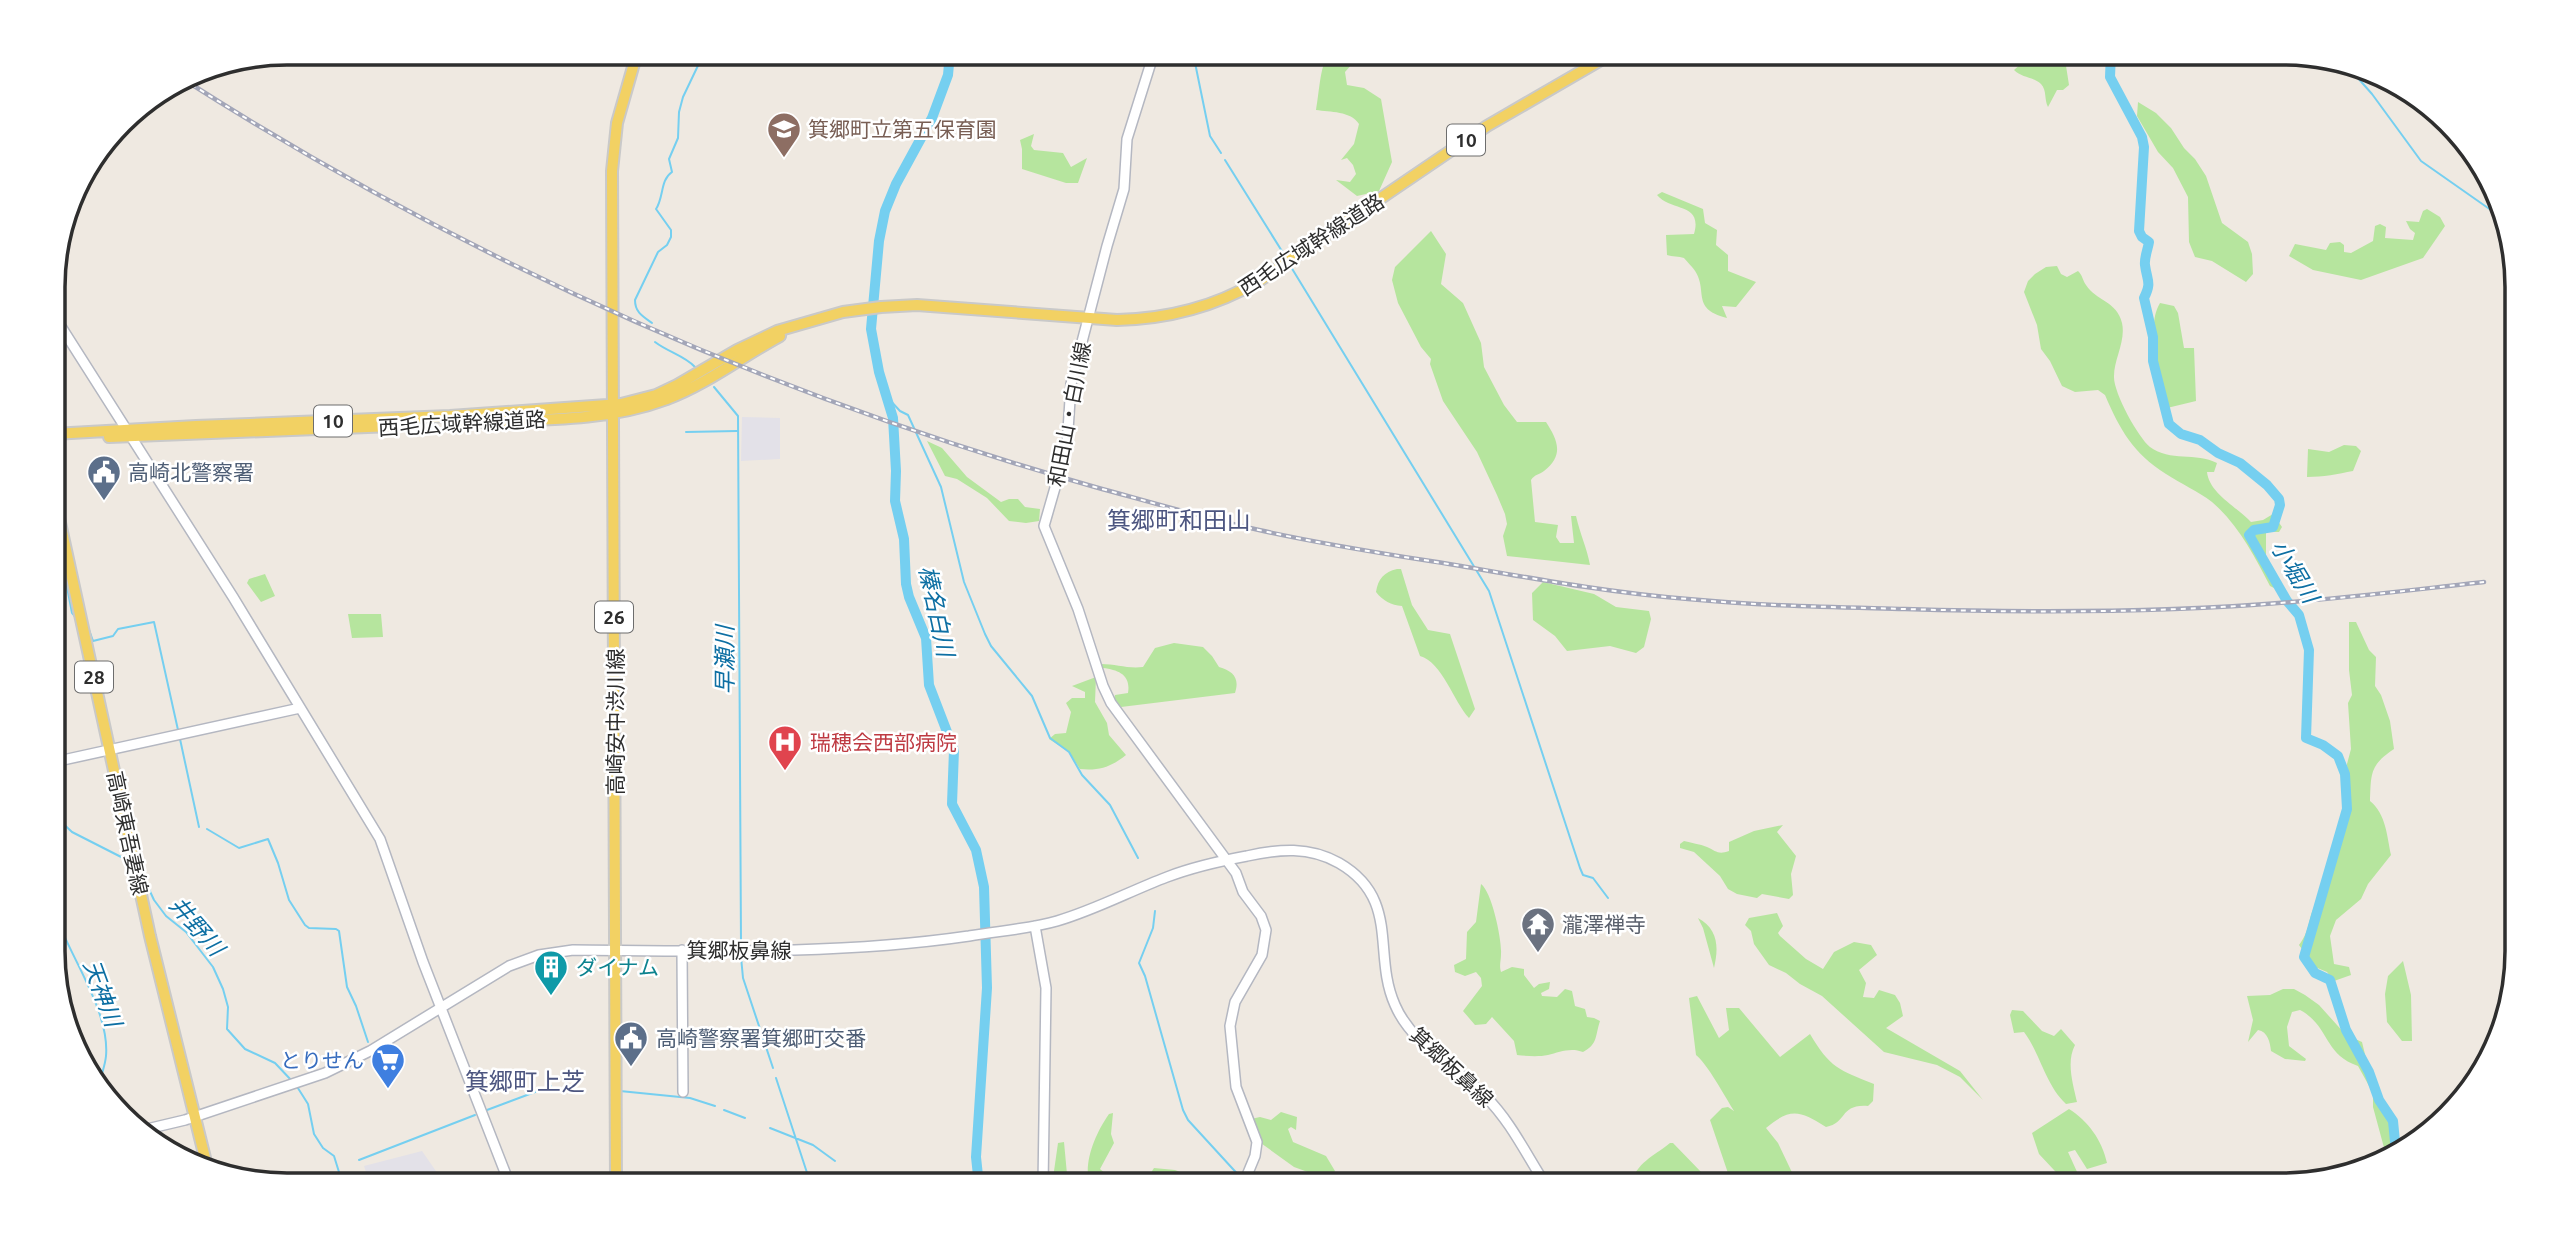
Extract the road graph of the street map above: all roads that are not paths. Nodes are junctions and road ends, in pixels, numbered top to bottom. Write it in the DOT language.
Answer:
graph roads {
  1 [pos="633,65"];
  2 [pos="1150,65"];
  3 [pos="1592,65"];
  4 [pos="1089,318"];
  5 [pos="65,333"];
  6 [pos="613,410"];
  7 [pos="128,433"];
  8 [pos="65,434"];
  9 [pos="65,439"];
  10 [pos="65,546"];
  11 [pos="300,708"];
  12 [pos="109,750"];
  13 [pos="65,760"];
  14 [pos="1225,860"];
  15 [pos="1035,926"];
  16 [pos="616,950"];
  17 [pos="682,950"];
  18 [pos="440,1007"];
  19 [pos="682,1092"];
  20 [pos="195,1116"];
  21 [pos="152,1128"];
  22 [pos="205,1157"];
  23 [pos="505,1173"];
  24 [pos="616,1173"];
  25 [pos="1043,1173"];
  26 [pos="1248,1173"];
  27 [pos="1537,1173"];
  1 -- 6 [label="main road, 高崎安中渋川線 / 26"];
  2 -- 4 [label="street, 和田山・白川線"];
  3 -- 4 [label="main road, 西毛広域幹線道路 / 10"];
  4 -- 6 [label="main road, 西毛広域幹線道路 / 10"];
  4 -- 14 [label="street, 和田山・白川線"];
  5 -- 7 [label="street"];
  6 -- 7 [label="main road, 西毛広域幹線道路 / 10"];
  6 -- 16 [label="main road, 高崎安中渋川線 / 26"];
  7 -- 8 [label="main road, 西毛広域幹線道路 / 10"];
  7 -- 9 [label="main road, 西毛広域幹線道路 / 10"];
  7 -- 11 [label="street"];
  10 -- 12 [label="main road, 高崎東吾妻線 / 28"];
  11 -- 12 [label="street"];
  11 -- 18 [label="street"];
  12 -- 13 [label="street"];
  12 -- 20 [label="main road, 高崎東吾妻線 / 28"];
  14 -- 15 [label="street, 箕郷板鼻線"];
  14 -- 26 [label="street"];
  14 -- 27 [label="street, 箕郷板鼻線"];
  15 -- 17 [label="street, 箕郷板鼻線"];
  15 -- 25 [label="street"];
  16 -- 17 [label="street, 箕郷板鼻線"];
  16 -- 18 [label="street, 箕郷板鼻線"];
  16 -- 24 [label="main road, 高崎安中渋川線 / 26"];
  17 -- 19 [label="street"];
  18 -- 20 [label="street, 箕郷板鼻線"];
  18 -- 23 [label="street"];
  20 -- 21 [label="street, 箕郷板鼻線"];
  20 -- 22 [label="main road, 高崎東吾妻線 / 28"];
}
